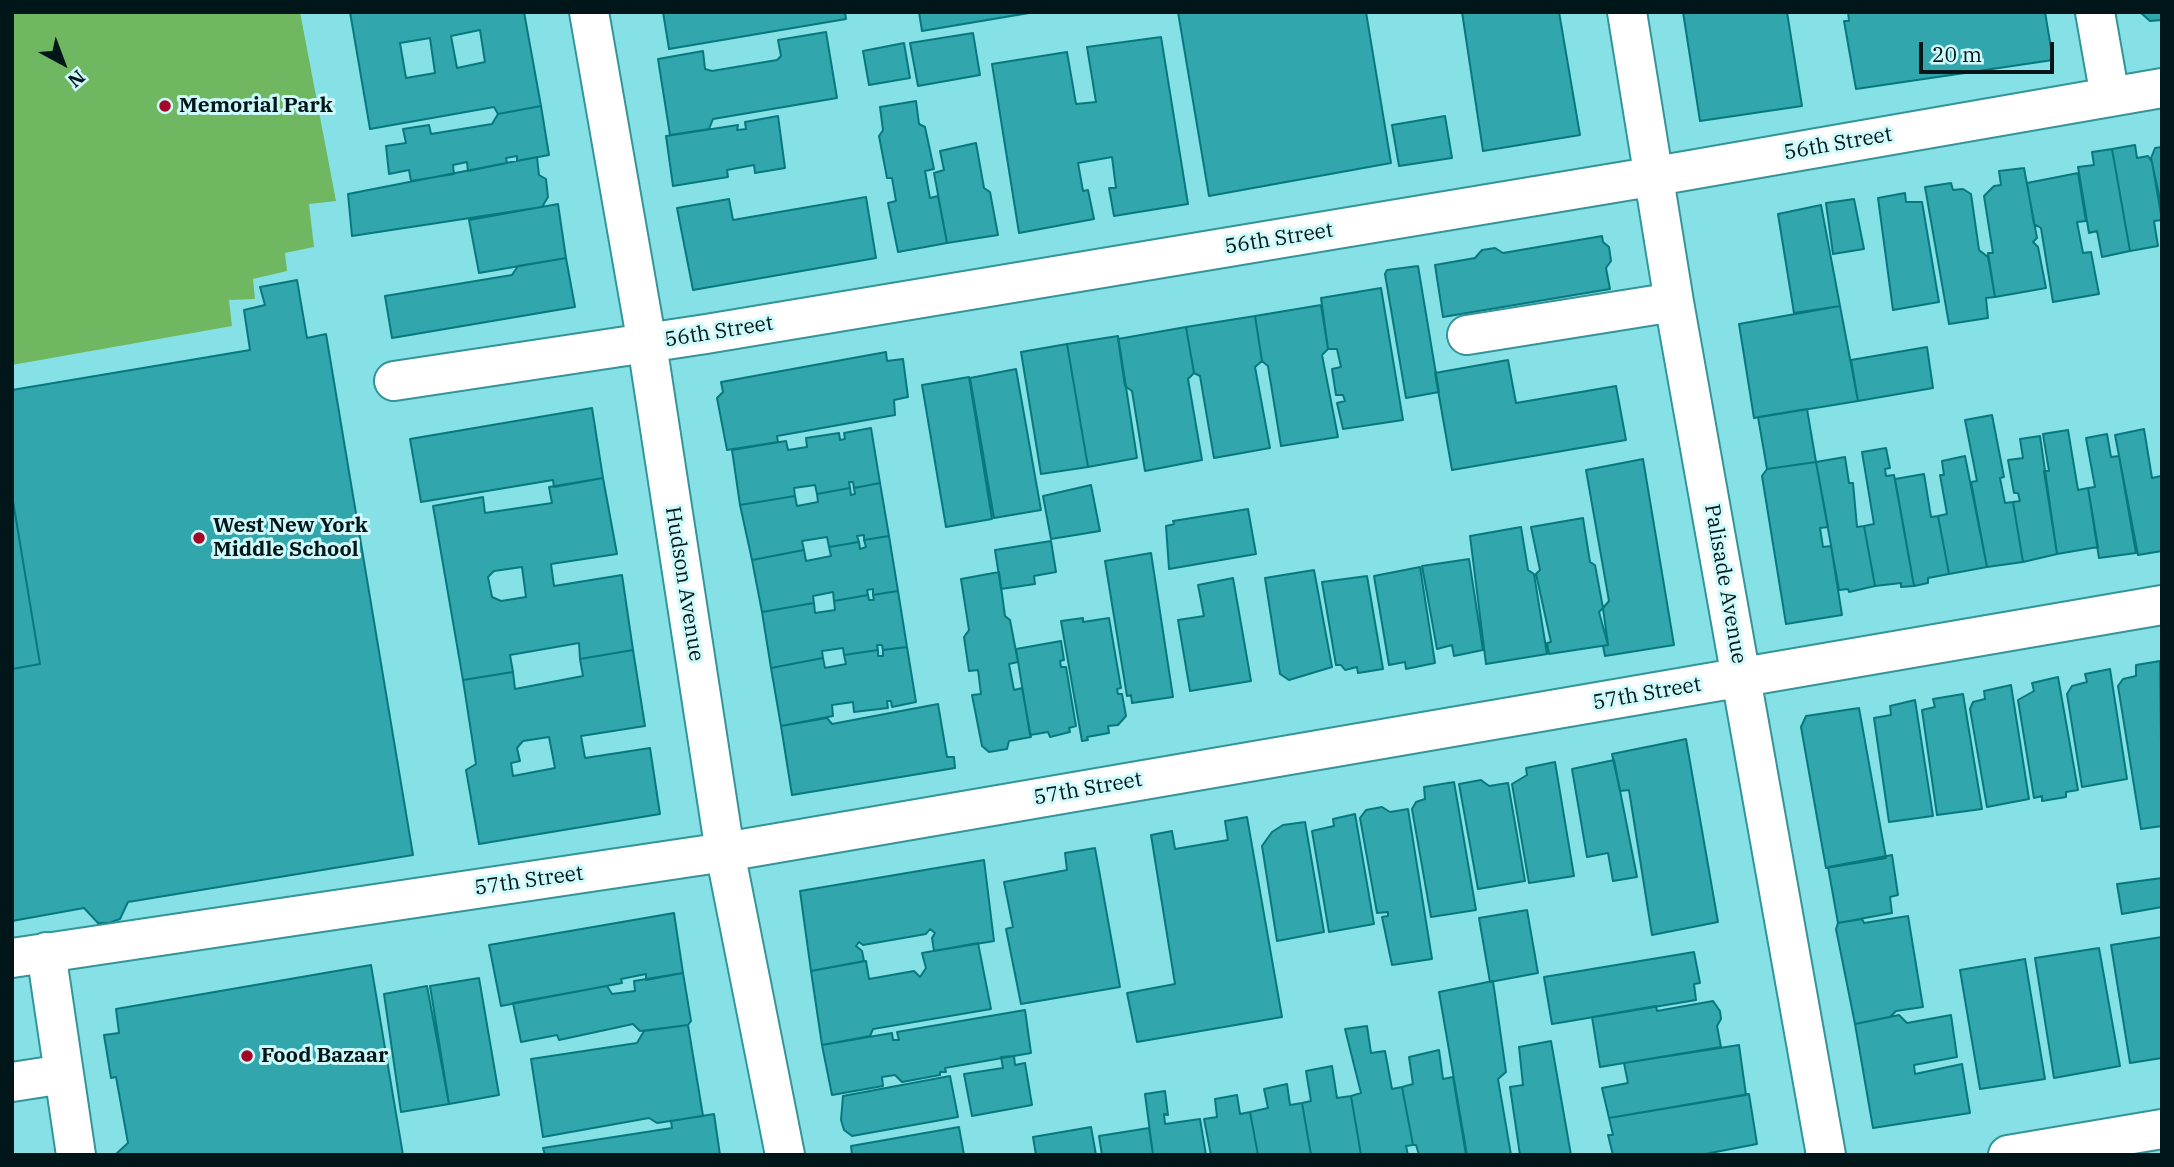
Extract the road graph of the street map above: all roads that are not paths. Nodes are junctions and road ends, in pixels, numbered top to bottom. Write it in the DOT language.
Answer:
graph roads {
  1 [pos="589,12"];
  2 [pos="1627,12"];
  3 [pos="2095,12"];
  4 [pos="2162,88"];
  5 [pos="2110,97"];
  6 [pos="1656,176"];
  7 [pos="1674,302"];
  8 [pos="1467,335"];
  9 [pos="647,344"];
  10 [pos="394,381"];
  11 [pos="2162,605"];
  12 [pos="1742,678"];
  13 [pos="725,852"];
  14 [pos="29,955"];
  15 [pos="64,1074"];
  16 [pos="12,1082"];
  17 [pos="2162,1129"];
  18 [pos="76,1155"];
  19 [pos="785,1155"];
  20 [pos="1826,1155"];
  21 [pos="2008,1155"];
  1 -- 9 [label="street, Hudson Avenue"];
  2 -- 6 [label="street, Palisade Avenue"];
  3 -- 5 [label="street"];
  4 -- 5 [label="street, 56th Street"];
  5 -- 6 [label="street, 56th Street"];
  6 -- 7 [label="street, Palisade Avenue"];
  6 -- 9 [label="street, 56th Street"];
  7 -- 8 [label="street"];
  7 -- 12 [label="street, Palisade Avenue"];
  9 -- 10 [label="street, 56th Street"];
  9 -- 13 [label="street, Hudson Avenue"];
  11 -- 12 [label="street, 57th Street"];
  12 -- 13 [label="street, 57th Street"];
  12 -- 20 [label="street, Palisade Avenue"];
  13 -- 14 [label="street, 57th Street"];
  13 -- 19 [label="street, Hudson Avenue"];
  14 -- 15 [label="street"];
  15 -- 16 [label="street"];
  15 -- 18 [label="street"];
  17 -- 21 [label="street"];
}
